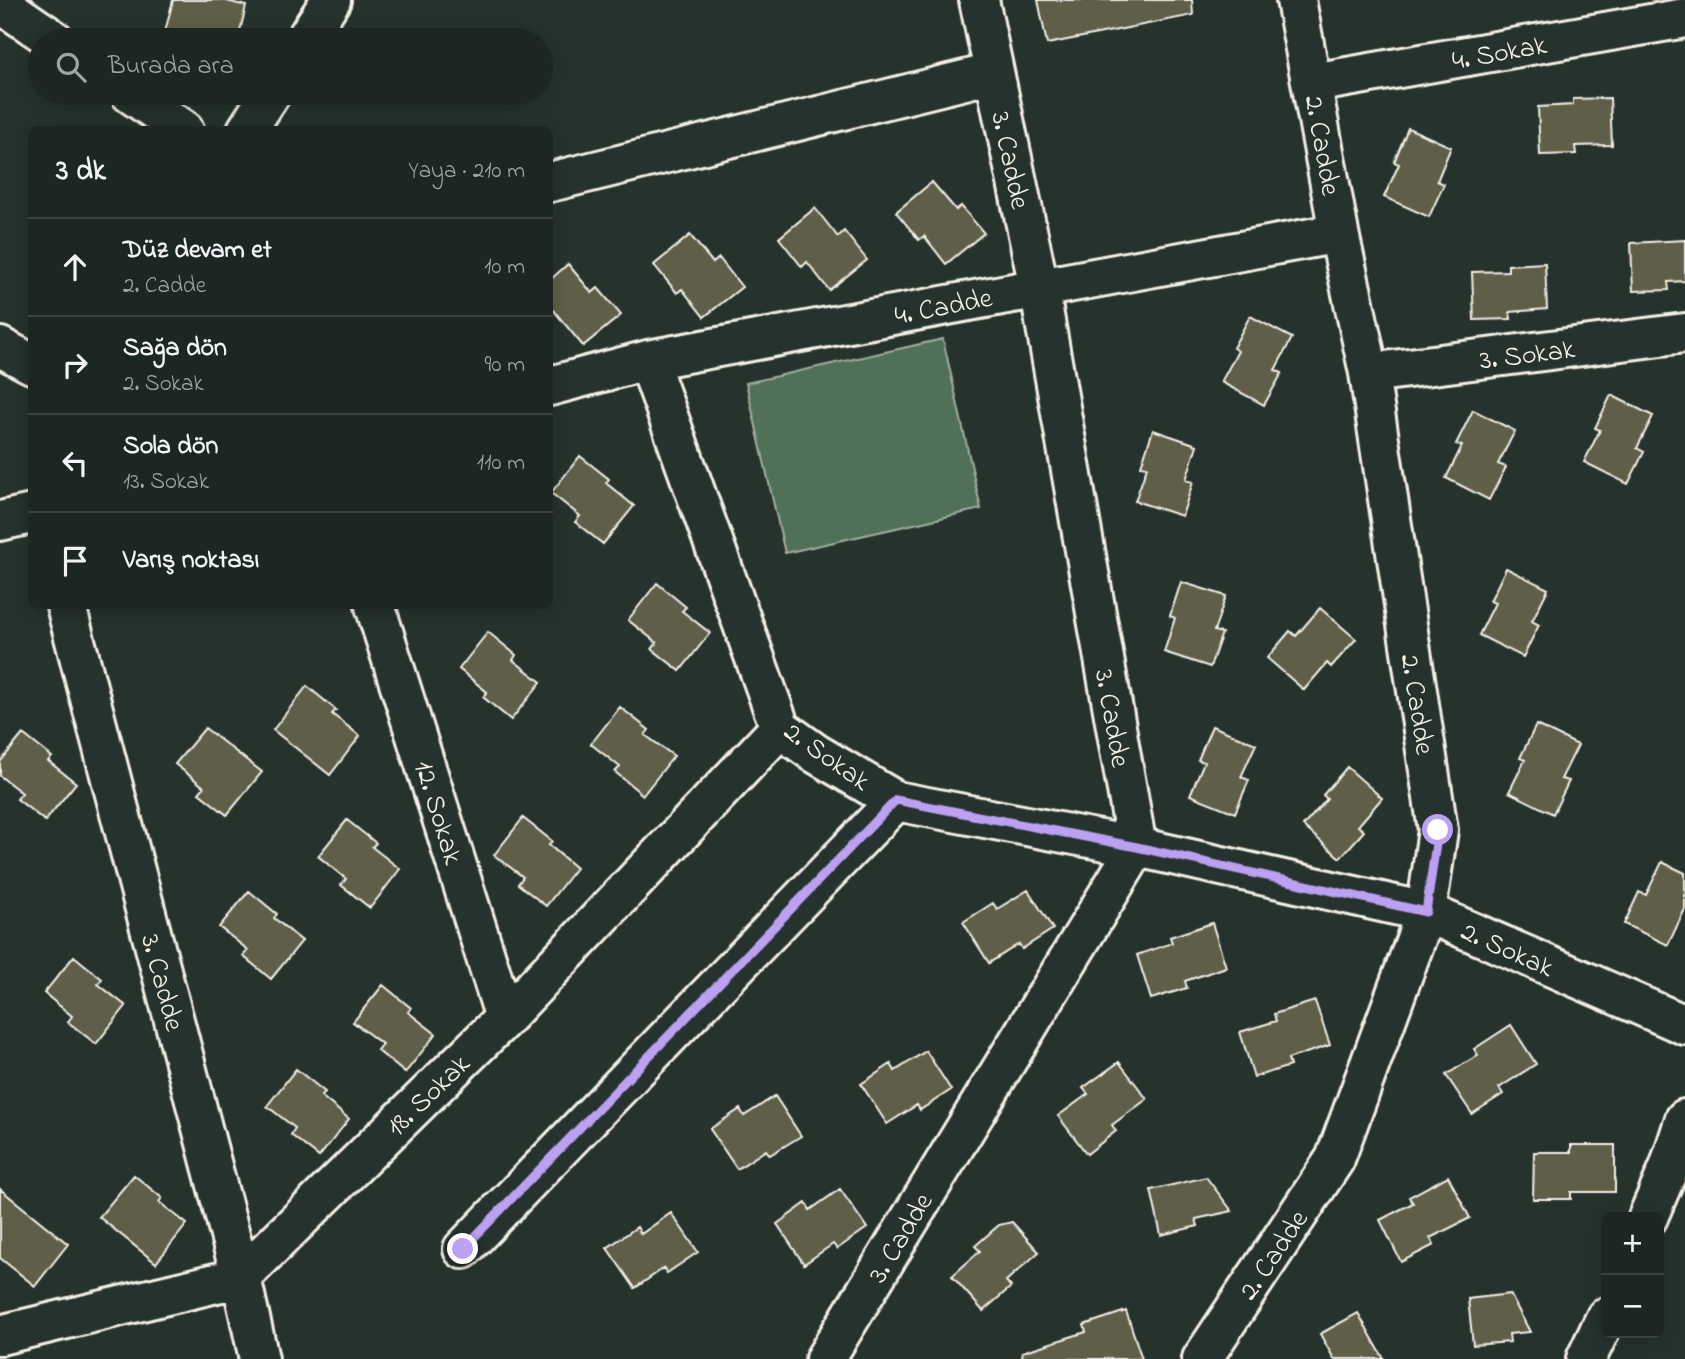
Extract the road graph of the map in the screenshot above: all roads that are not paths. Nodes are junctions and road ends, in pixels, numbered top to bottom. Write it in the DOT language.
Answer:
graph roads {
  1 [pos="331,0"];
  2 [pos="979,0"];
  3 [pos="1296,0"];
  4 [pos="0,3"];
  5 [pos="1685,18"];
  6 [pos="36,28"];
  7 [pos="313,28"];
  8 [pos="993,73"];
  9 [pos="1313,83"];
  10 [pos="148,105"];
  11 [pos="263,105"];
  12 [pos="178,126"];
  13 [pos="250,126"];
  14 [pos="553,181"];
  15 [pos="1339,233"];
  16 [pos="1039,287"];
  17 [pos="1685,333"];
  18 [pos="0,347"];
  19 [pos="648,360"];
  20 [pos="28,362"];
  21 [pos="1368,373"];
  22 [pos="553,385"];
  23 [pos="28,515"];
  24 [pos="0,521"];
  25 [pos="67,609"];
  26 [pos="376,609"];
  27 [pos="780,728"];
  28 [pos="896,800"];
  29 [pos="1137,847"];
  30 [pos="1426,912"];
  31 [pos="505,1018"];
  32 [pos="1685,1025"];
  33 [pos="1685,1119"];
  34 [pos="1677,1157"];
  35 [pos="1650,1212"];
  36 [pos="463,1249"];
  37 [pos="241,1277"];
  38 [pos="1601,1328"];
  39 [pos="0,1335"];
  40 [pos="259,1359"];
  41 [pos="825,1359"];
  42 [pos="1202,1359"];
  43 [pos="1586,1359"];
  1 -- 7 [label="street"];
  2 -- 8 [label="street, 3. Cadde"];
  3 -- 9 [label="street, 2. Cadde"];
  4 -- 6 [label="street"];
  5 -- 9 [label="street, 4. Sokak"];
  8 -- 14 [label="street"];
  8 -- 16 [label="street, 3. Cadde"];
  9 -- 15 [label="street, 2. Cadde"];
  10 -- 12 [label="street"];
  11 -- 13 [label="street"];
  15 -- 16 [label="street, 4. Cadde"];
  15 -- 21 [label="street, 2. Cadde"];
  16 -- 19 [label="street, 4. Cadde"];
  16 -- 29 [label="street, 3. Cadde"];
  17 -- 21 [label="street, 3. Sokak"];
  18 -- 20 [label="street"];
  19 -- 22 [label="street, 4. Cadde"];
  19 -- 27 [label="street, 2. Sokak"];
  21 -- 30 [label="street, 2. Cadde"];
  23 -- 24 [label="street"];
  25 -- 37 [label="street, 3. Cadde"];
  26 -- 31 [label="street, 12. Sokak"];
  27 -- 28 [label="street, 2. Sokak"];
  27 -- 31 [label="street, 18. Sokak"];
  28 -- 29 [label="street, 2. Sokak"];
  28 -- 36 [label="street"];
  29 -- 30 [label="street, 2. Sokak"];
  29 -- 41 [label="street, 3. Cadde"];
  30 -- 32 [label="street, 2. Sokak"];
  30 -- 42 [label="street, 2. Cadde"];
  31 -- 37 [label="street, 18. Sokak"];
  33 -- 34 [label="street"];
  34 -- 35 [label="street"];
  37 -- 39 [label="street"];
  37 -- 40 [label="street, 3. Cadde"];
  38 -- 43 [label="street"];
}
